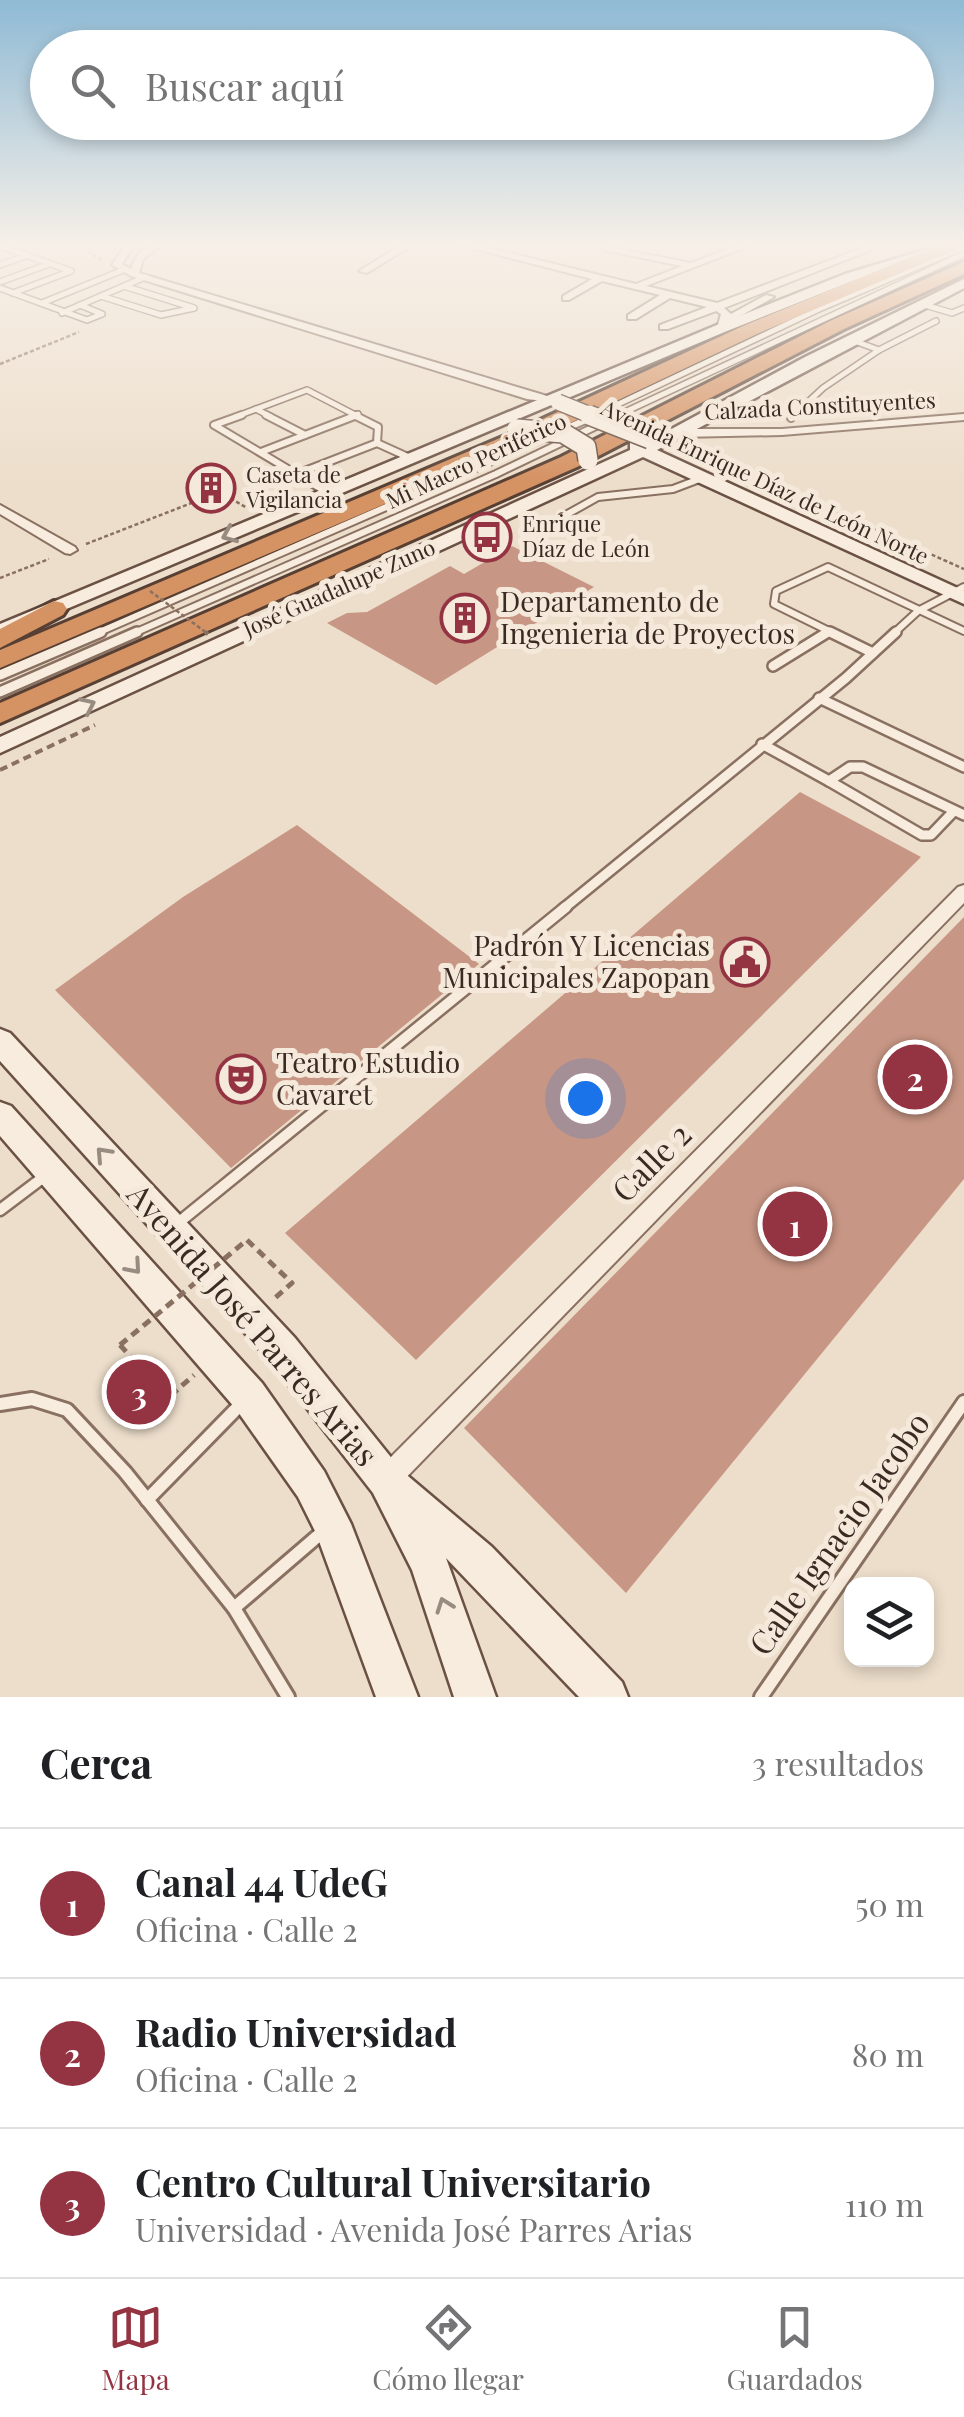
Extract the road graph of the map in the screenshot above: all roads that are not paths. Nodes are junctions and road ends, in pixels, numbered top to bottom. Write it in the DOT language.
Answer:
graph roads {
  1 [pos="293,323"];
  2 [pos="673,323"];
  3 [pos="767,323"];
  4 [pos="791,323"];
  5 [pos="808,323"];
  6 [pos="840,323"];
  7 [pos="885,323"];
  8 [pos="932,323"];
  9 [pos="724,324"];
  10 [pos="664,327"];
  11 [pos="850,339"];
  12 [pos="879,350"];
  13 [pos="545,402"];
  14 [pos="256,409"];
  15 [pos="358,414"];
  16 [pos="964,417"];
  17 [pos="791,418"];
  18 [pos="305,434"];
  19 [pos="680,438"];
  20 [pos="447,442"];
  21 [pos="378,443"];
  22 [pos="647,445"];
  23 [pos="260,452"];
  24 [pos="410,458"];
  25 [pos="297,474"];
  26 [pos="702,478"];
  27 [pos="553,492"];
  28 [pos="328,493"];
  29 [pos="0,509"];
  30 [pos="536,531"];
  31 [pos="70,550"];
  32 [pos="961,589"];
  33 [pos="54,609"];
  34 [pos="918,611"];
  35 [pos="964,631"];
  36 [pos="0,632"];
  37 [pos="828,632"];
  38 [pos="0,640"];
  39 [pos="873,654"];
  40 [pos="0,660"];
  41 [pos="773,666"];
  42 [pos="0,676"];
  43 [pos="0,692"];
  44 [pos="819,698"];
  45 [pos="0,714"];
  46 [pos="762,744"];
  47 [pos="0,746"];
  48 [pos="964,768"];
  49 [pos="829,781"];
  50 [pos="952,812"];
  51 [pos="964,816"];
  52 [pos="964,892"];
  53 [pos="0,1042"];
  54 [pos="0,1115"];
  55 [pos="51,1171"];
  56 [pos="0,1210"];
  57 [pos="172,1228"];
  58 [pos="249,1396"];
  59 [pos="964,1402"];
  60 [pos="1,1405"];
  61 [pos="386,1480"];
  62 [pos="148,1500"];
  63 [pos="332,1524"];
  64 [pos="234,1608"];
  65 [pos="281,1694"];
  66 [pos="397,1697"];
  67 [pos="476,1697"];
  68 [pos="608,1697"];
  69 [pos="761,1697"];
  1 -- 13 [label="street"];
  2 -- 10 [label="street"];
  3 -- 40 [label="highway"];
  4 -- 42 [label="lane, Mi Macro Periférico"];
  5 -- 43 [label="lane, Mi Macro Periférico"];
  6 -- 45 [label="highway"];
  7 -- 11 [label="main road, José Guadalupe Zuno"];
  8 -- 12 [label="lane"];
  9 -- 13 [label="main road"];
  11 -- 12 [label="lane"];
  11 -- 19 [label="main road, José Guadalupe Zuno"];
  12 -- 17 [label="lane"];
  13 -- 20 [label="main road"];
  13 -- 22 [label="main road, Avenida Enrique Díaz de León Norte, bridge"];
  14 -- 15 [label="lane"];
  14 -- 18 [label="lane"];
  14 -- 23 [label="lane"];
  15 -- 18 [label="lane"];
  15 -- 21 [label="lane"];
  16 -- 19 [label="street, Calzada Constituyentes"];
  18 -- 23 [label="lane"];
  19 -- 22 [label="main road, José Guadalupe Zuno"];
  20 -- 24 [label="main road"];
  20 -- 27 [label="main road, bridge"];
  21 -- 24 [label="lane"];
  21 -- 25 [label="lane"];
  22 -- 26 [label="main road, Avenida Enrique Díaz de León Norte"];
  22 -- 27 [label="main road, José Guadalupe Zuno"];
  22 -- 32 [label="main road, Avenida Enrique Díaz de León Norte"];
  23 -- 25 [label="lane"];
  24 -- 28 [label="main road"];
  25 -- 28 [label="lane"];
  26 -- 30 [label="lane"];
  26 -- 32 [label="main road, Avenida Enrique Díaz de León Norte"];
  47 -- 27 [label="main road, José Guadalupe Zuno, one-way"];
  28 -- 33 [label="main road, one-way"];
  29 -- 31 [label="street"];
  32 -- 34 [label="lane"];
  33 -- 36 [label="main road"];
  33 -- 38 [label="highway"];
  34 -- 35 [label="lane"];
  34 -- 37 [label="lane"];
  34 -- 39 [label="lane"];
  37 -- 39 [label="lane"];
  37 -- 41 [label="lane"];
  39 -- 44 [label="lane"];
  44 -- 46 [label="lane"];
  44 -- 48 [label="lane"];
  46 -- 49 [label="lane"];
  46 -- 57 [label="lane"];
  49 -- 50 [label="lane"];
  49 -- 50 [label="lane"];
  50 -- 51 [label="lane"];
  52 -- 61 [label="street, Calle 2"];
  57 -- 53 [label="main road, Avenida José Parres Arias, one-way"];
  54 -- 55 [label="main road, Avenida José Parres Arias"];
  55 -- 56 [label="lane"];
  55 -- 58 [label="main road, Avenida José Parres Arias, one-way"];
  57 -- 61 [label="main road, Avenida José Parres Arias"];
  58 -- 62 [label="lane"];
  58 -- 63 [label="main road, Avenida José Parres Arias"];
  59 -- 69 [label="lane, Calle Ignacio Jacobo"];
  60 -- 62 [label="lane"];
  67 -- 61 [label="main road, Avenida José Parres Arias, one-way"];
  61 -- 68 [label="main road"];
  62 -- 64 [label="lane"];
  63 -- 64 [label="lane"];
  63 -- 66 [label="main road, Avenida José Parres Arias"];
  64 -- 65 [label="lane"];
}
